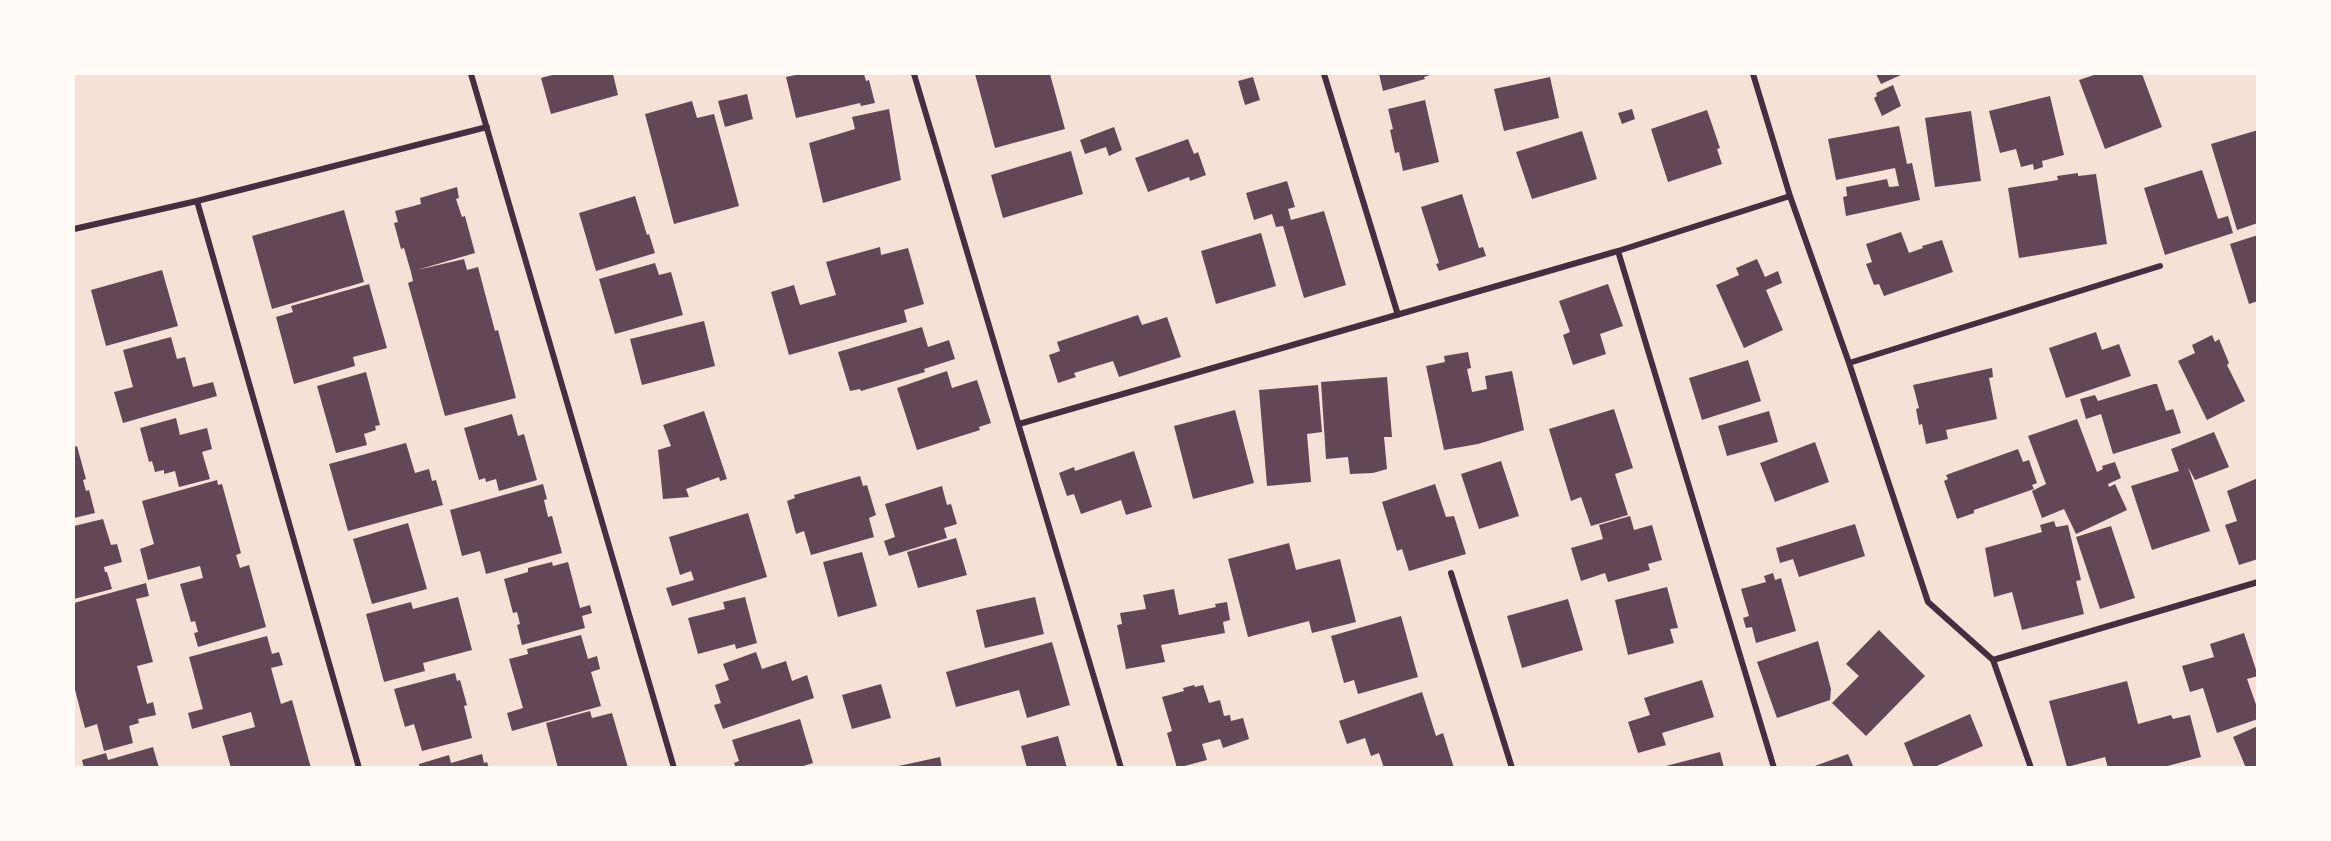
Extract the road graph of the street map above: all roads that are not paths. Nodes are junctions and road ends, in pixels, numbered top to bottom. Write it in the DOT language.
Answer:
graph roads {
  1 [pos="471,74"];
  2 [pos="914,74"];
  3 [pos="1324,74"];
  4 [pos="1753,74"];
  5 [pos="487,127"];
  6 [pos="1790,196"];
  7 [pos="197,201"];
  8 [pos="74,229"];
  9 [pos="1618,251"];
  10 [pos="2160,266"];
  11 [pos="1398,315"];
  12 [pos="1850,363"];
  13 [pos="1018,424"];
  14 [pos="1451,573"];
  15 [pos="2258,582"];
  16 [pos="1993,660"];
  17 [pos="358,768"];
  18 [pos="674,768"];
  19 [pos="1121,768"];
  20 [pos="1512,768"];
  21 [pos="1774,768"];
  22 [pos="2031,768"];
  1 -- 5 [label="street"];
  2 -- 13 [label="street"];
  3 -- 11 [label="street"];
  4 -- 6 [label="street"];
  5 -- 7 [label="street"];
  5 -- 18 [label="street"];
  6 -- 9 [label="street"];
  6 -- 12 [label="street"];
  7 -- 8 [label="street"];
  7 -- 17 [label="street"];
  9 -- 11 [label="street"];
  9 -- 21 [label="street"];
  10 -- 12 [label="street"];
  11 -- 13 [label="street"];
  12 -- 16 [label="street"];
  13 -- 19 [label="street"];
  14 -- 20 [label="street"];
  15 -- 16 [label="street"];
  16 -- 22 [label="street"];
}
